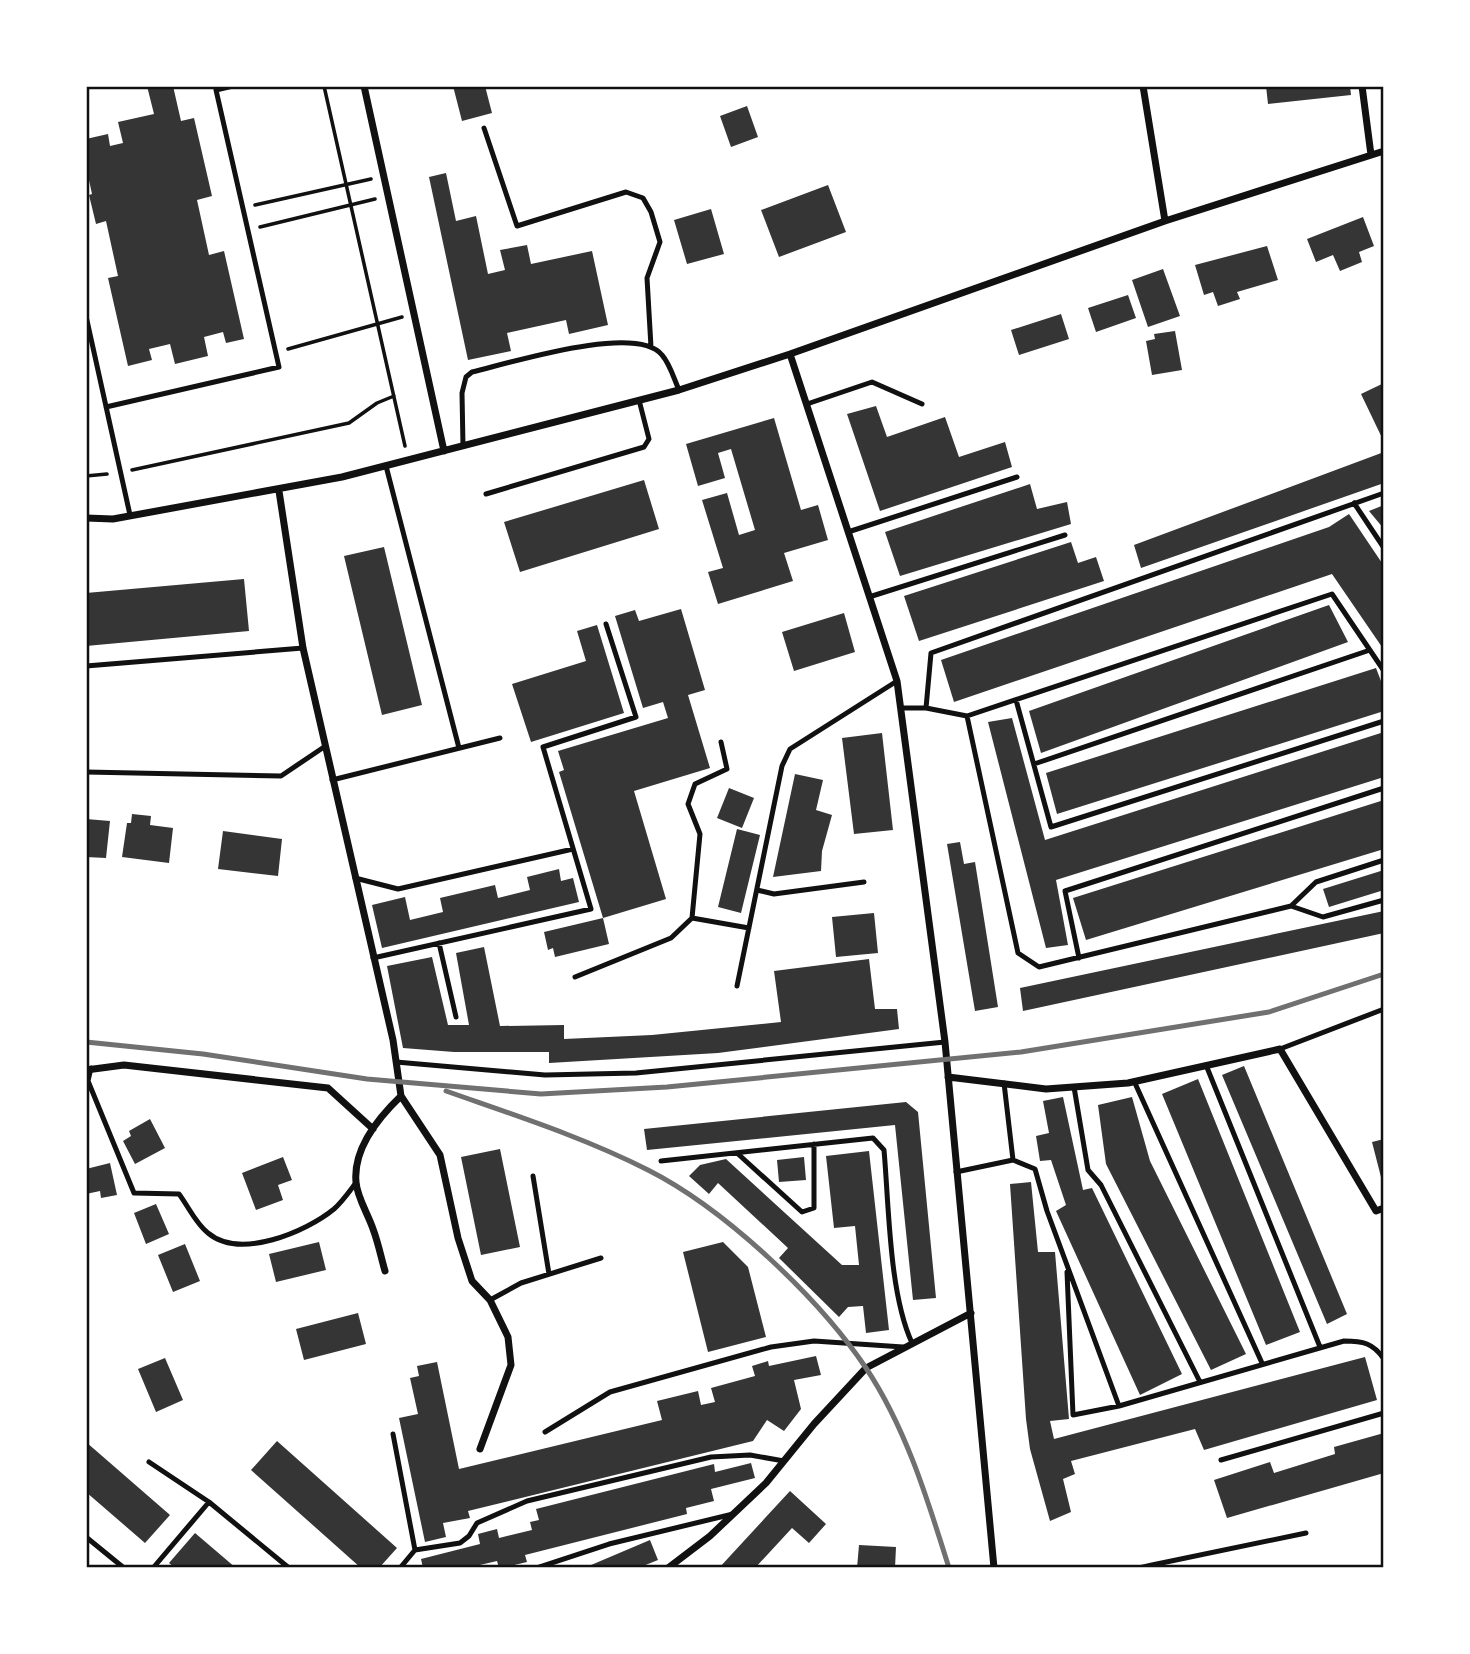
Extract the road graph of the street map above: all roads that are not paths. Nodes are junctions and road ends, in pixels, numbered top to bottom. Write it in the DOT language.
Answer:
graph roads {
  1 [pos="233,86"];
  2 [pos="363,86"];
  3 [pos="1143,86"];
  4 [pos="1362,86"];
  5 [pos="484,128"];
  6 [pos="1384,151"];
  7 [pos="1371,155"];
  8 [pos="1165,221"];
  9 [pos="86,317"];
  10 [pos="651,347"];
  11 [pos="790,354"];
  12 [pos="679,390"];
  13 [pos="639,400"];
  14 [pos="807,404"];
  15 [pos="922,404"];
  16 [pos="106,407"];
  17 [pos="463,446"];
  18 [pos="444,451"];
  19 [pos="386,466"];
  20 [pos="1017,477"];
  21 [pos="279,491"];
  22 [pos="1384,493"];
  23 [pos="486,494"];
  24 [pos="1353,503"];
  25 [pos="130,515"];
  26 [pos="86,518"];
  27 [pos="848,532"];
  28 [pos="1065,535"];
  29 [pos="1384,548"];
  30 [pos="869,597"];
  31 [pos="606,624"];
  32 [pos="303,648"];
  33 [pos="1370,650"];
  34 [pos="86,666"];
  35 [pos="1384,671"];
  36 [pos="897,681"];
  37 [pos="1016,700"];
  38 [pos="901,708"];
  39 [pos="926,708"];
  40 [pos="967,716"];
  41 [pos="1384,721"];
  42 [pos="500,738"];
  43 [pos="721,742"];
  44 [pos="324,747"];
  45 [pos="459,748"];
  46 [pos="1034,764"];
  47 [pos="86,772"];
  48 [pos="332,780"];
  49 [pos="1384,788"];
  50 [pos="573,849"];
  51 [pos="1384,860"];
  52 [pos="355,878"];
  53 [pos="864,882"];
  54 [pos="757,890"];
  55 [pos="1384,900"];
  56 [pos="1291,906"];
  57 [pos="692,918"];
  58 [pos="749,928"];
  59 [pos="439,943"];
  60 [pos="373,958"];
  61 [pos="1079,958"];
  62 [pos="575,977"];
  63 [pos="737,986"];
  64 [pos="1384,1009"];
  65 [pos="456,1017"];
  66 [pos="945,1042"];
  67 [pos="1279,1049"];
  68 [pos="396,1062"];
  69 [pos="1206,1065"];
  70 [pos="87,1068"];
  71 [pos="948,1077"];
  72 [pos="1134,1081"];
  73 [pos="1004,1083"];
  74 [pos="1074,1087"];
  75 [pos="401,1096"];
  76 [pos="373,1129"];
  77 [pos="814,1144"];
  78 [pos="737,1153"];
  79 [pos="1013,1160"];
  80 [pos="661,1161"];
  81 [pos="956,1172"];
  82 [pos="533,1177"];
  83 [pos="355,1184"];
  84 [pos="1384,1208"];
  85 [pos="601,1258"];
  86 [pos="1067,1265"];
  87 [pos="385,1271"];
  88 [pos="549,1274"];
  89 [pos="490,1300"];
  90 [pos="971,1313"];
  91 [pos="912,1343"];
  92 [pos="903,1347"];
  93 [pos="1320,1347"];
  94 [pos="1384,1359"];
  95 [pos="1262,1363"];
  96 [pos="1200,1382"];
  97 [pos="1119,1406"];
  98 [pos="1384,1413"];
  99 [pos="545,1432"];
  100 [pos="393,1434"];
  101 [pos="480,1449"];
  102 [pos="1221,1460"];
  103 [pos="149,1461"];
  104 [pos="784,1461"];
  105 [pos="209,1502"];
  106 [pos="733,1514"];
  107 [pos="1306,1532"];
  108 [pos="86,1537"];
  109 [pos="415,1550"];
  110 [pos="1155,1567"];
  111 [pos="124,1568"];
  112 [pos="153,1568"];
  113 [pos="289,1568"];
  114 [pos="400,1568"];
  115 [pos="536,1568"];
  116 [pos="668,1568"];
  117 [pos="994,1568"];
  118 [pos="1139,1568"];
  1 -- 16 [label="lane"];
  2 -- 18 [label="street"];
  3 -- 8 [label="street"];
  4 -- 7 [label="street"];
  5 -- 10 [label="lane"];
  6 -- 7 [label="street"];
  7 -- 8 [label="street"];
  8 -- 11 [label="street"];
  9 -- 16 [label="lane"];
  10 -- 12 [label="lane"];
  10 -- 17 [label="lane"];
  11 -- 12 [label="street"];
  11 -- 14 [label="street"];
  12 -- 13 [label="street"];
  13 -- 17 [label="street"];
  13 -- 23 [label="lane"];
  14 -- 15 [label="lane"];
  14 -- 27 [label="street"];
  16 -- 25 [label="lane"];
  17 -- 18 [label="street"];
  18 -- 19 [label="street"];
  19 -- 21 [label="street"];
  19 -- 45 [label="lane"];
  20 -- 27 [label="lane"];
  21 -- 25 [label="street"];
  21 -- 32 [label="street"];
  22 -- 24 [label="lane"];
  24 -- 29 [label="lane"];
  24 -- 39 [label="lane"];
  25 -- 26 [label="street"];
  27 -- 30 [label="street"];
  28 -- 30 [label="lane"];
  30 -- 36 [label="street"];
  31 -- 50 [label="lane"];
  32 -- 34 [label="lane"];
  32 -- 44 [label="street"];
  33 -- 35 [label="lane"];
  33 -- 37 [label="lane"];
  33 -- 46 [label="lane"];
  36 -- 38 [label="street"];
  36 -- 54 [label="lane"];
  37 -- 40 [label="lane"];
  37 -- 46 [label="lane"];
  38 -- 39 [label="lane"];
  38 -- 66 [label="street"];
  39 -- 40 [label="lane"];
  40 -- 61 [label="lane"];
  41 -- 46 [label="lane"];
  42 -- 45 [label="lane"];
  43 -- 57 [label="lane"];
  44 -- 47 [label="lane"];
  44 -- 48 [label="street"];
  45 -- 48 [label="lane"];
  48 -- 52 [label="street"];
  49 -- 61 [label="lane"];
  50 -- 52 [label="lane"];
  50 -- 59 [label="lane"];
  51 -- 56 [label="lane"];
  52 -- 60 [label="street"];
  53 -- 54 [label="lane"];
  54 -- 58 [label="lane"];
  55 -- 56 [label="lane"];
  56 -- 61 [label="lane"];
  57 -- 58 [label="lane"];
  57 -- 62 [label="lane"];
  58 -- 63 [label="lane"];
  59 -- 60 [label="lane"];
  59 -- 65 [label="lane"];
  60 -- 68 [label="street"];
  64 -- 67 [label="lane"];
  66 -- 68 [label="lane"];
  66 -- 71 [label="street"];
  67 -- 69 [label="street"];
  67 -- 84 [label="street"];
  68 -- 75 [label="street"];
  69 -- 72 [label="street"];
  69 -- 93 [label="lane"];
  70 -- 76 [label="street"];
  70 -- 83 [label="lane"];
  71 -- 73 [label="street"];
  71 -- 81 [label="street"];
  72 -- 74 [label="street"];
  72 -- 95 [label="lane"];
  73 -- 74 [label="street"];
  73 -- 79 [label="lane"];
  74 -- 96 [label="lane"];
  75 -- 76 [label="street"];
  75 -- 89 [label="street"];
  76 -- 83 [label="street"];
  77 -- 78 [label="lane"];
  77 -- 78 [label="lane"];
  77 -- 91 [label="lane"];
  78 -- 80 [label="lane"];
  79 -- 81 [label="lane"];
  79 -- 86 [label="lane"];
  81 -- 90 [label="street"];
  82 -- 88 [label="lane"];
  83 -- 87 [label="street"];
  85 -- 88 [label="lane"];
  86 -- 97 [label="lane"];
  86 -- 97 [label="lane"];
  88 -- 89 [label="lane"];
  89 -- 101 [label="street"];
  90 -- 91 [label="street"];
  90 -- 117 [label="street"];
  91 -- 92 [label="street"];
  92 -- 99 [label="lane"];
  92 -- 104 [label="street"];
  93 -- 94 [label="lane"];
  93 -- 95 [label="lane"];
  95 -- 96 [label="lane"];
  96 -- 97 [label="lane"];
  98 -- 102 [label="lane"];
  100 -- 109 [label="lane"];
  103 -- 105 [label="lane"];
  104 -- 106 [label="street"];
  104 -- 109 [label="lane"];
  105 -- 112 [label="lane"];
  105 -- 113 [label="lane"];
  106 -- 115 [label="lane"];
  106 -- 116 [label="street"];
  107 -- 110 [label="lane"];
  108 -- 111 [label="lane"];
  109 -- 114 [label="lane"];
  110 -- 118 [label="lane"];
}
